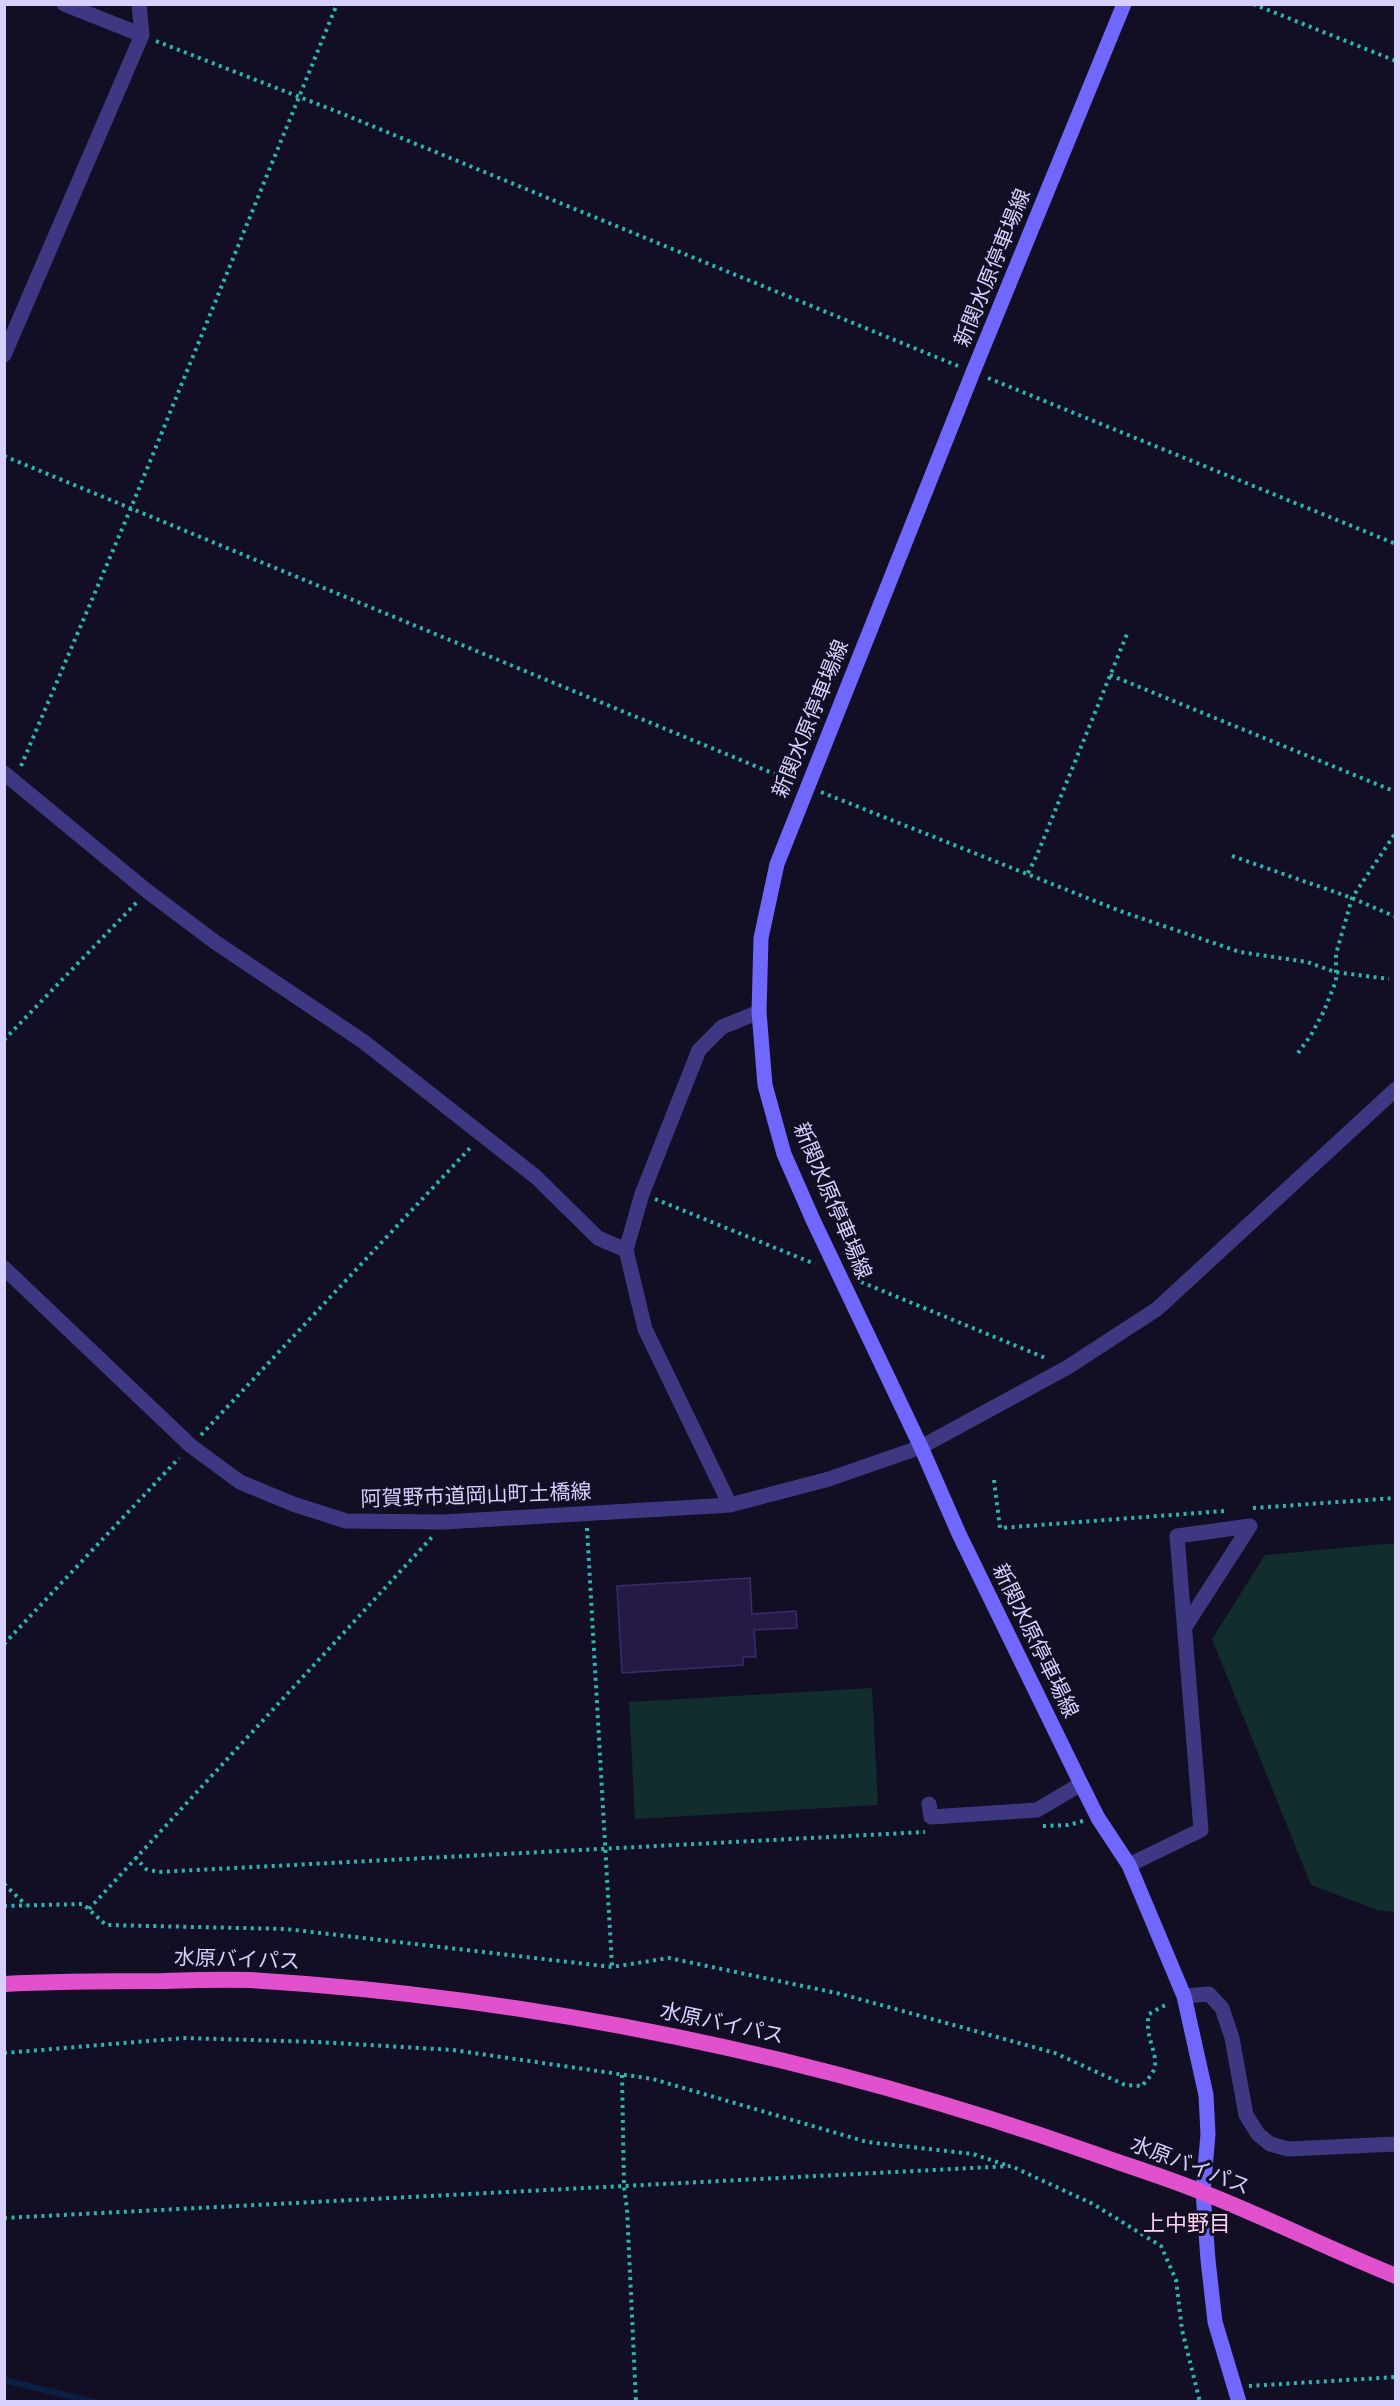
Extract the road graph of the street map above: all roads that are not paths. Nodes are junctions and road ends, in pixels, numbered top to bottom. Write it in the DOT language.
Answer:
graph roads {
  1 [pos="64,4"];
  2 [pos="139,4"];
  3 [pos="1124,4"];
  4 [pos="142,35"];
  5 [pos="4,355"];
  6 [pos="9,778"];
  7 [pos="759,1012"];
  8 [pos="1395,1089"];
  9 [pos="626,1250"];
  10 [pos="4,1268"];
  11 [pos="921,1447"];
  12 [pos="730,1505"];
  13 [pos="1185,1627"];
  14 [pos="1081,1784"];
  15 [pos="929,1804"];
  16 [pos="1129,1865"];
  17 [pos="4,1984"];
  18 [pos="1184,1996"];
  19 [pos="1395,2144"];
  20 [pos="1203,2193"];
  21 [pos="1395,2276"];
  22 [pos="1236,2394"];
  1 -- 4 [label="street"];
  2 -- 4 [label="street"];
  3 -- 7 [label="main road, 新関水原停車場線"];
  4 -- 5 [label="street"];
  6 -- 9 [label="street"];
  7 -- 9 [label="street"];
  7 -- 11 [label="main road, 新関水原停車場線"];
  8 -- 11 [label="street, 阿賀野市道岡山町土橋線"];
  9 -- 12 [label="street"];
  10 -- 12 [label="street, 阿賀野市道岡山町土橋線"];
  11 -- 12 [label="street, 阿賀野市道岡山町土橋線"];
  11 -- 14 [label="main road, 新関水原停車場線"];
  13 -- 13 [label="street"];
  13 -- 16 [label="street"];
  14 -- 15 [label="street"];
  14 -- 16 [label="main road, 新関水原停車場線"];
  16 -- 18 [label="main road, 新関水原停車場線"];
  17 -- 20 [label="highway, 水原バイパス"];
  18 -- 19 [label="street"];
  18 -- 20 [label="main road, 新関水原停車場線"];
  20 -- 21 [label="highway, 水原バイパス"];
  20 -- 22 [label="main road, 新関水原停車場線"];
}
